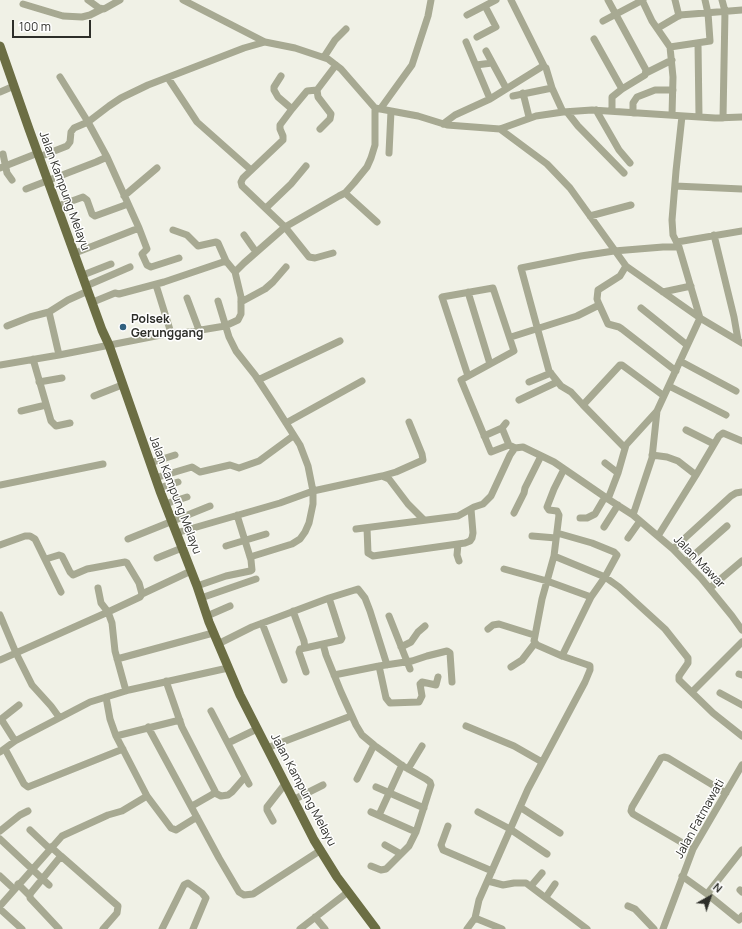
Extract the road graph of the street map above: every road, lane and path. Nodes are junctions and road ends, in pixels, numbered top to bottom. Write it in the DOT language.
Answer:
graph roads {
  1 [pos="88,0"];
  2 [pos="120,0"];
  3 [pos="183,0"];
  4 [pos="431,0"];
  5 [pos="496,0"];
  6 [pos="511,0"];
  7 [pos="608,0"];
  8 [pos="642,0"];
  9 [pos="675,0"];
  10 [pos="705,0"];
  11 [pos="722,0"];
  12 [pos="23,4"];
  13 [pos="485,6"];
  14 [pos="102,9"];
  15 [pos="742,10"];
  16 [pos="724,11"];
  17 [pos="708,13"];
  18 [pos="467,14"];
  19 [pos="616,15"];
  20 [pos="679,16"];
  21 [pos="603,21"];
  22 [pos="658,28"];
  23 [pos="346,29"];
  24 [pos="477,37"];
  25 [pos="594,39"];
  26 [pos="265,42"];
  27 [pos="466,42"];
  28 [pos="698,43"];
  29 [pos="670,47"];
  30 [pos="1,50"];
  31 [pos="486,52"];
  32 [pos="324,57"];
  33 [pos="672,60"];
  34 [pos="492,63"];
  35 [pos="336,65"];
  36 [pos="476,65"];
  37 [pos="544,66"];
  38 [pos="646,72"];
  39 [pos="281,76"];
  40 [pos="60,77"];
  41 [pos="168,78"];
  42 [pos="14,86"];
  43 [pos="506,88"];
  44 [pos="552,88"];
  45 [pos="622,89"];
  46 [pos="317,90"];
  47 [pos="673,90"];
  48 [pos="0,92"];
  49 [pos="523,93"];
  50 [pos="513,96"];
  51 [pos="490,99"];
  52 [pos="378,108"];
  53 [pos="292,109"];
  54 [pos="596,110"];
  55 [pos="391,111"];
  56 [pos="612,111"];
  57 [pos="565,112"];
  58 [pos="633,113"];
  59 [pos="672,115"];
  60 [pos="682,116"];
  61 [pos="699,116"];
  62 [pos="529,117"];
  63 [pos="742,117"];
  64 [pos="723,118"];
  65 [pos="88,122"];
  66 [pos="443,124"];
  67 [pos="320,129"];
  68 [pos="500,129"];
  69 [pos="389,153"];
  70 [pos="3,154"];
  71 [pos="38,155"];
  72 [pos="107,157"];
  73 [pos="630,163"];
  74 [pos="306,166"];
  75 [pos="3,167"];
  76 [pos="157,168"];
  77 [pos="252,170"];
  78 [pos="624,173"];
  79 [pos="12,180"];
  80 [pos="48,181"];
  81 [pos="675,186"];
  82 [pos="26,189"];
  83 [pos="742,189"];
  84 [pos="345,192"];
  85 [pos="124,196"];
  86 [pos="128,204"];
  87 [pos="631,205"];
  88 [pos="58,206"];
  89 [pos="266,208"];
  90 [pos="590,216"];
  91 [pos="377,222"];
  92 [pos="285,227"];
  93 [pos="139,228"];
  94 [pos="173,230"];
  95 [pos="742,231"];
  96 [pos="244,235"];
  97 [pos="714,235"];
  98 [pos="678,244"];
  99 [pos="614,251"];
  100 [pos="256,252"];
  101 [pos="75,253"];
  102 [pos="333,253"];
  103 [pos="179,258"];
  104 [pos="226,261"];
  105 [pos="111,264"];
  106 [pos="626,266"];
  107 [pos="130,267"];
  108 [pos="286,267"];
  109 [pos="235,272"];
  110 [pos="83,275"];
  111 [pos="156,285"];
  112 [pos="690,286"];
  113 [pos="87,289"];
  114 [pos="468,292"];
  115 [pos="663,292"];
  116 [pos="187,298"];
  117 [pos="218,301"];
  118 [pos="93,302"];
  119 [pos="241,302"];
  120 [pos="599,305"];
  121 [pos="641,308"];
  122 [pos="48,312"];
  123 [pos="700,318"];
  124 [pos="7,326"];
  125 [pos="225,326"];
  126 [pos="538,329"];
  127 [pos="199,330"];
  128 [pos="171,333"];
  129 [pos="511,337"];
  130 [pos="340,341"];
  131 [pos="740,342"];
  132 [pos="109,346"];
  133 [pos="687,346"];
  134 [pos="59,355"];
  135 [pos="33,360"];
  136 [pos="680,361"];
  137 [pos="490,364"];
  138 [pos="0,365"];
  139 [pos="676,371"];
  140 [pos="551,373"];
  141 [pos="468,376"];
  142 [pos="62,378"];
  143 [pos="258,380"];
  144 [pos="362,381"];
  145 [pos="39,382"];
  146 [pos="529,382"];
  147 [pos="557,382"];
  148 [pos="122,385"];
  149 [pos="669,386"];
  150 [pos="736,391"];
  151 [pos="94,396"];
  152 [pos="664,396"];
  153 [pos="519,400"];
  154 [pos="46,405"];
  155 [pos="583,405"];
  156 [pos="21,411"];
  157 [pos="657,411"];
  158 [pos="726,415"];
  159 [pos="409,422"];
  160 [pos="70,423"];
  161 [pos="286,423"];
  162 [pos="686,430"];
  163 [pos="293,436"];
  164 [pos="484,436"];
  165 [pos="742,441"];
  166 [pos="714,444"];
  167 [pos="512,446"];
  168 [pos="624,448"];
  169 [pos="175,455"];
  170 [pos="652,455"];
  171 [pos="541,456"];
  172 [pos="150,463"];
  173 [pos="605,463"];
  174 [pos="103,464"];
  175 [pos="564,469"];
  176 [pos="618,473"];
  177 [pos="696,475"];
  178 [pos="388,476"];
  179 [pos="155,478"];
  180 [pos="178,482"];
  181 [pos="0,485"];
  182 [pos="159,488"];
  183 [pos="313,491"];
  184 [pos="742,492"];
  185 [pos="187,497"];
  186 [pos="606,498"];
  187 [pos="165,504"];
  188 [pos="618,505"];
  189 [pos="210,506"];
  190 [pos="471,509"];
  191 [pos="514,513"];
  192 [pos="237,515"];
  193 [pos="633,515"];
  194 [pos="580,518"];
  195 [pos="423,519"];
  196 [pos="172,521"];
  197 [pos="640,521"];
  198 [pos="727,526"];
  199 [pos="604,527"];
  200 [pos="366,528"];
  201 [pos="356,529"];
  202 [pos="176,533"];
  203 [pos="266,534"];
  204 [pos="557,535"];
  205 [pos="532,536"];
  206 [pos="658,536"];
  207 [pos="628,538"];
  208 [pos="128,539"];
  209 [pos="246,540"];
  210 [pos="458,544"];
  211 [pos="0,545"];
  212 [pos="226,546"];
  213 [pos="182,548"];
  214 [pos="673,549"];
  215 [pos="554,556"];
  216 [pos="250,557"];
  217 [pos="157,558"];
  218 [pos="46,559"];
  219 [pos="458,561"];
  220 [pos="742,561"];
  221 [pos="686,562"];
  222 [pos="504,569"];
  223 [pos="191,571"];
  224 [pos="605,577"];
  225 [pos="256,579"];
  226 [pos="547,581"];
  227 [pos="197,586"];
  228 [pos="98,588"];
  229 [pos="710,588"];
  230 [pos="61,592"];
  231 [pos="142,594"];
  232 [pos="591,597"];
  233 [pos="200,598"];
  234 [pos="329,598"];
  235 [pos="230,606"];
  236 [pos="293,611"];
  237 [pos="108,612"];
  238 [pos="0,615"];
  239 [pos="207,616"];
  240 [pos="389,616"];
  241 [pos="262,624"];
  242 [pos="425,626"];
  243 [pos="488,629"];
  244 [pos="742,630"];
  245 [pos="213,633"];
  246 [pos="534,635"];
  247 [pos="742,642"];
  248 [pos="535,643"];
  249 [pos="218,644"];
  250 [pos="323,644"];
  251 [pos="401,647"];
  252 [pos="305,648"];
  253 [pos="16,653"];
  254 [pos="562,656"];
  255 [pos="117,659"];
  256 [pos="0,660"];
  257 [pos="407,662"];
  258 [pos="387,665"];
  259 [pos="379,666"];
  260 [pos="511,667"];
  261 [pos="228,668"];
  262 [pos="410,670"];
  263 [pos="306,672"];
  264 [pos="334,675"];
  265 [pos="438,677"];
  266 [pos="284,680"];
  267 [pos="166,681"];
  268 [pos="452,682"];
  269 [pos="126,691"];
  270 [pos="692,692"];
  271 [pos="720,693"];
  272 [pos="106,697"];
  273 [pos="20,705"];
  274 [pos="742,705"];
  275 [pos="211,711"];
  276 [pos="351,716"];
  277 [pos="59,717"];
  278 [pos="0,720"];
  279 [pos="180,720"];
  280 [pos="466,726"];
  281 [pos="148,727"];
  282 [pos="257,729"];
  283 [pos="116,736"];
  284 [pos="742,736"];
  285 [pos="15,741"];
  286 [pos="228,743"];
  287 [pos="374,745"];
  288 [pos="422,746"];
  289 [pos="267,748"];
  290 [pos="123,749"];
  291 [pos="2,751"];
  292 [pos="542,762"];
  293 [pos="742,765"];
  294 [pos="405,767"];
  295 [pos="245,777"];
  296 [pos="357,779"];
  297 [pos="249,784"];
  298 [pos="285,784"];
  299 [pos="323,785"];
  300 [pos="376,787"];
  301 [pos="389,792"];
  302 [pos="215,793"];
  303 [pos="726,793"];
  304 [pos="147,796"];
  305 [pos="293,800"];
  306 [pos="192,806"];
  307 [pos="424,808"];
  308 [pos="520,808"];
  309 [pos="28,811"];
  310 [pos="371,812"];
  311 [pos="478,812"];
  312 [pos="379,815"];
  313 [pos="197,817"];
  314 [pos="273,821"];
  315 [pos="448,826"];
  316 [pos="510,829"];
  317 [pos="30,830"];
  318 [pos="0,831"];
  319 [pos="416,832"];
  320 [pos="560,833"];
  321 [pos="0,839"];
  322 [pos="385,845"];
  323 [pos="51,848"];
  324 [pos="692,849"];
  325 [pos="321,850"];
  326 [pos="742,850"];
  327 [pos="401,854"];
  328 [pos="547,854"];
  329 [pos="61,856"];
  330 [pos="371,866"];
  331 [pos="32,870"];
  332 [pos="492,871"];
  333 [pos="542,873"];
  334 [pos="0,876"];
  335 [pos="682,876"];
  336 [pos="43,880"];
  337 [pos="488,880"];
  338 [pos="555,884"];
  339 [pos="49,885"];
  340 [pos="531,886"];
  341 [pos="16,887"];
  342 [pos="348,892"];
  343 [pos="707,894"];
  344 [pos="30,896"];
  345 [pos="546,897"];
  346 [pos="0,906"];
  347 [pos="628,906"];
  348 [pos="0,909"];
  349 [pos="315,918"];
  350 [pos="475,918"];
  351 [pos="741,919"];
  352 [pos="22,929"];
  353 [pos="59,929"];
  354 [pos="103,929"];
  355 [pos="162,929"];
  356 [pos="193,929"];
  357 [pos="300,929"];
  358 [pos="325,929"];
  359 [pos="376,929"];
  360 [pos="467,929"];
  361 [pos="502,929"];
  362 [pos="587,929"];
  363 [pos="654,929"];
  364 [pos="663,929"];
  1 -- 14 [label="street"];
  2 -- 14 [label="street"];
  3 -- 26 [label="street"];
  4 -- 52 [label="street"];
  5 -- 13 [label="street"];
  6 -- 37 [label="street"];
  7 -- 19 [label="street"];
  8 -- 19 [label="street"];
  8 -- 22 [label="street"];
  9 -- 20 [label="street"];
  10 -- 17 [label="street"];
  11 -- 16 [label="street"];
  12 -- 14 [label="street"];
  13 -- 18 [label="street"];
  13 -- 24 [label="street"];
  15 -- 16 [label="street"];
  16 -- 17 [label="street"];
  16 -- 64 [label="street"];
  17 -- 20 [label="street"];
  17 -- 28 [label="street"];
  19 -- 21 [label="street"];
  19 -- 38 [label="street"];
  20 -- 22 [label="street"];
  22 -- 29 [label="street"];
  23 -- 32 [label="street"];
  25 -- 45 [label="street"];
  26 -- 32 [label="street"];
  26 -- 41 [label="street"];
  27 -- 36 [label="street"];
  28 -- 29 [label="street"];
  28 -- 61 [label="street"];
  29 -- 33 [label="street"];
  30 -- 42 [label="main road, Jalan Kampung Melayu"];
  31 -- 34 [label="street"];
  32 -- 35 [label="street"];
  33 -- 38 [label="street"];
  33 -- 47 [label="street"];
  34 -- 36 [label="street"];
  34 -- 43 [label="street"];
  35 -- 46 [label="street"];
  35 -- 52 [label="street"];
  36 -- 51 [label="street"];
  37 -- 43 [label="street"];
  37 -- 44 [label="street"];
  38 -- 45 [label="street"];
  39 -- 53 [label="street"];
  40 -- 65 [label="street"];
  41 -- 65 [label="street"];
  41 -- 77 [label="street"];
  42 -- 48 [label="street"];
  42 -- 71 [label="main road, Jalan Kampung Melayu"];
  43 -- 51 [label="street"];
  44 -- 49 [label="street"];
  44 -- 57 [label="street"];
  45 -- 56 [label="street"];
  46 -- 53 [label="street"];
  46 -- 67 [label="street"];
  47 -- 58 [label="street"];
  47 -- 59 [label="street"];
  49 -- 50 [label="street"];
  49 -- 62 [label="street"];
  51 -- 66 [label="street"];
  52 -- 55 [label="street"];
  52 -- 84 [label="street"];
  53 -- 77 [label="street"];
  54 -- 56 [label="street"];
  54 -- 57 [label="street"];
  54 -- 73 [label="street"];
  55 -- 66 [label="street"];
  55 -- 69 [label="street"];
  56 -- 58 [label="street"];
  57 -- 62 [label="street"];
  57 -- 78 [label="street"];
  58 -- 59 [label="street"];
  59 -- 60 [label="street"];
  60 -- 61 [label="street"];
  60 -- 81 [label="street"];
  61 -- 64 [label="street"];
  62 -- 68 [label="street"];
  63 -- 64 [label="street"];
  65 -- 71 [label="street"];
  65 -- 72 [label="street"];
  66 -- 68 [label="street"];
  68 -- 90 [label="street"];
  70 -- 75 [label="street"];
  71 -- 75 [label="street"];
  71 -- 80 [label="main road, Jalan Kampung Melayu"];
  72 -- 80 [label="street"];
  72 -- 85 [label="street"];
  74 -- 89 [label="street"];
  75 -- 79 [label="street"];
  76 -- 85 [label="street"];
  77 -- 89 [label="street"];
  80 -- 82 [label="street"];
  80 -- 88 [label="main road, Jalan Kampung Melayu"];
  81 -- 83 [label="street"];
  81 -- 98 [label="street"];
  84 -- 91 [label="street"];
  84 -- 92 [label="street"];
  85 -- 86 [label="street"];
  86 -- 88 [label="street"];
  86 -- 93 [label="street"];
  87 -- 90 [label="street"];
  88 -- 101 [label="main road, Jalan Kampung Melayu"];
  89 -- 92 [label="street"];
  90 -- 99 [label="street"];
  92 -- 100 [label="street"];
  92 -- 102 [label="street"];
  93 -- 101 [label="street"];
  93 -- 103 [label="street"];
  94 -- 104 [label="street"];
  95 -- 97 [label="street"];
  96 -- 100 [label="street"];
  97 -- 98 [label="street"];
  97 -- 131 [label="street"];
  98 -- 99 [label="street"];
  98 -- 112 [label="street"];
  99 -- 106 [label="street"];
  99 -- 126 [label="street"];
  100 -- 109 [label="street"];
  101 -- 110 [label="main road, Jalan Kampung Melayu"];
  104 -- 109 [label="street"];
  104 -- 111 [label="street"];
  105 -- 110 [label="street"];
  106 -- 115 [label="street"];
  106 -- 120 [label="street"];
  107 -- 113 [label="street"];
  108 -- 119 [label="street"];
  109 -- 119 [label="street"];
  110 -- 113 [label="main road, Jalan Kampung Melayu"];
  111 -- 118 [label="street"];
  111 -- 128 [label="street"];
  112 -- 115 [label="street"];
  112 -- 123 [label="street"];
  113 -- 118 [label="main road, Jalan Kampung Melayu"];
  113 -- 122 [label="street"];
  114 -- 137 [label="street"];
  114 -- 137 [label="street"];
  114 -- 141 [label="street"];
  115 -- 123 [label="street"];
  116 -- 127 [label="street"];
  117 -- 125 [label="street"];
  118 -- 132 [label="main road, Jalan Kampung Melayu"];
  119 -- 125 [label="street"];
  120 -- 126 [label="street"];
  120 -- 139 [label="street"];
  121 -- 133 [label="street"];
  122 -- 124 [label="street"];
  122 -- 134 [label="street"];
  123 -- 131 [label="street"];
  123 -- 133 [label="street"];
  125 -- 127 [label="street"];
  125 -- 143 [label="street"];
  126 -- 129 [label="street"];
  126 -- 140 [label="street"];
  127 -- 128 [label="street"];
  128 -- 132 [label="street"];
  130 -- 143 [label="street"];
  132 -- 134 [label="street"];
  132 -- 148 [label="main road, Jalan Kampung Melayu"];
  133 -- 136 [label="street"];
  134 -- 135 [label="street"];
  135 -- 138 [label="street"];
  135 -- 145 [label="street"];
  136 -- 139 [label="street"];
  136 -- 150 [label="street"];
  137 -- 141 [label="street"];
  139 -- 149 [label="street"];
  140 -- 146 [label="street"];
  140 -- 147 [label="street"];
  141 -- 164 [label="street"];
  142 -- 145 [label="street"];
  143 -- 161 [label="street"];
  144 -- 161 [label="street"];
  145 -- 154 [label="street"];
  147 -- 153 [label="street"];
  147 -- 155 [label="street"];
  148 -- 151 [label="street"];
  148 -- 172 [label="main road, Jalan Kampung Melayu"];
  149 -- 152 [label="street"];
  149 -- 158 [label="street"];
  152 -- 155 [label="street"];
  152 -- 157 [label="street"];
  154 -- 156 [label="street"];
  154 -- 160 [label="street"];
  155 -- 168 [label="street"];
  157 -- 168 [label="street"];
  157 -- 170 [label="street"];
  159 -- 178 [label="street"];
  161 -- 163 [label="street"];
  162 -- 166 [label="street"];
  163 -- 179 [label="street"];
  163 -- 183 [label="street"];
  164 -- 167 [label="street"];
  164 -- 167 [label="street"];
  165 -- 166 [label="street"];
  166 -- 177 [label="street"];
  167 -- 171 [label="street, Jalan Mawar"];
  167 -- 190 [label="street"];
  168 -- 176 [label="street"];
  169 -- 172 [label="street"];
  170 -- 177 [label="street"];
  170 -- 193 [label="street"];
  171 -- 175 [label="street, Jalan Mawar"];
  171 -- 191 [label="street"];
  172 -- 179 [label="main road, Jalan Kampung Melayu"];
  173 -- 176 [label="street"];
  174 -- 181 [label="street"];
  175 -- 186 [label="street, Jalan Mawar"];
  175 -- 204 [label="street"];
  176 -- 186 [label="street"];
  177 -- 206 [label="street"];
  178 -- 183 [label="street"];
  178 -- 195 [label="street"];
  179 -- 182 [label="main road, Jalan Kampung Melayu"];
  180 -- 182 [label="street"];
  182 -- 187 [label="main road, Jalan Kampung Melayu"];
  183 -- 192 [label="street"];
  183 -- 216 [label="street"];
  184 -- 214 [label="street"];
  185 -- 187 [label="street"];
  186 -- 188 [label="street, Jalan Mawar"];
  186 -- 194 [label="street"];
  187 -- 196 [label="main road, Jalan Kampung Melayu"];
  188 -- 193 [label="street, Jalan Mawar"];
  188 -- 199 [label="street"];
  189 -- 196 [label="street"];
  190 -- 195 [label="street"];
  190 -- 210 [label="street"];
  192 -- 202 [label="street"];
  192 -- 209 [label="street"];
  193 -- 197 [label="street, Jalan Mawar"];
  195 -- 200 [label="street"];
  196 -- 202 [label="main road, Jalan Kampung Melayu"];
  196 -- 208 [label="street"];
  197 -- 206 [label="street, Jalan Mawar"];
  197 -- 207 [label="street"];
  198 -- 221 [label="street"];
  200 -- 201 [label="street"];
  200 -- 210 [label="street"];
  202 -- 213 [label="main road, Jalan Kampung Melayu"];
  203 -- 209 [label="street"];
  204 -- 205 [label="street"];
  204 -- 215 [label="street"];
  204 -- 224 [label="street"];
  206 -- 214 [label="street, Jalan Mawar"];
  209 -- 212 [label="street"];
  209 -- 216 [label="street"];
  210 -- 219 [label="street"];
  211 -- 218 [label="street"];
  213 -- 217 [label="street"];
  213 -- 223 [label="main road, Jalan Kampung Melayu"];
  214 -- 221 [label="street, Jalan Mawar"];
  215 -- 224 [label="street"];
  215 -- 226 [label="street"];
  216 -- 227 [label="street"];
  218 -- 230 [label="street"];
  218 -- 231 [label="street"];
  220 -- 229 [label="street"];
  221 -- 229 [label="street, Jalan Mawar"];
  222 -- 226 [label="street"];
  223 -- 227 [label="main road, Jalan Kampung Melayu"];
  223 -- 231 [label="street"];
  224 -- 232 [label="street"];
  224 -- 270 [label="street"];
  225 -- 233 [label="street"];
  226 -- 232 [label="street"];
  226 -- 246 [label="street"];
  227 -- 233 [label="main road, Jalan Kampung Melayu"];
  228 -- 237 [label="street"];
  229 -- 244 [label="street, Jalan Mawar"];
  231 -- 237 [label="street"];
  232 -- 254 [label="street"];
  233 -- 239 [label="main road, Jalan Kampung Melayu"];
  234 -- 236 [label="street"];
  234 -- 250 [label="street"];
  234 -- 258 [label="street"];
  235 -- 239 [label="street"];
  236 -- 241 [label="street"];
  236 -- 252 [label="street"];
  237 -- 253 [label="street"];
  237 -- 255 [label="street"];
  238 -- 253 [label="street"];
  239 -- 245 [label="main road, Jalan Kampung Melayu"];
  240 -- 251 [label="street"];
  241 -- 249 [label="street"];
  241 -- 266 [label="street"];
  242 -- 251 [label="street"];
  243 -- 246 [label="street"];
  245 -- 249 [label="main road, Jalan Kampung Melayu"];
  245 -- 255 [label="street"];
  246 -- 248 [label="street"];
  247 -- 270 [label="street"];
  248 -- 254 [label="street"];
  248 -- 260 [label="street"];
  249 -- 261 [label="main road, Jalan Kampung Melayu"];
  250 -- 252 [label="street"];
  250 -- 264 [label="street"];
  251 -- 257 [label="street"];
  252 -- 263 [label="street"];
  253 -- 256 [label="street"];
  253 -- 277 [label="street"];
  254 -- 292 [label="street"];
  255 -- 269 [label="street"];
  257 -- 258 [label="street"];
  257 -- 262 [label="street"];
  257 -- 268 [label="street"];
  258 -- 259 [label="street"];
  259 -- 264 [label="street"];
  259 -- 265 [label="street"];
  261 -- 267 [label="street"];
  261 -- 282 [label="main road, Jalan Kampung Melayu"];
  264 -- 276 [label="street"];
  267 -- 269 [label="street"];
  267 -- 279 [label="street"];
  269 -- 272 [label="street"];
  270 -- 284 [label="street"];
  271 -- 274 [label="street"];
  272 -- 277 [label="street"];
  272 -- 283 [label="street"];
  273 -- 278 [label="street"];
  275 -- 286 [label="street"];
  276 -- 287 [label="street"];
  276 -- 289 [label="street"];
  277 -- 285 [label="street"];
  278 -- 285 [label="street"];
  279 -- 281 [label="street"];
  279 -- 302 [label="street"];
  280 -- 292 [label="street"];
  281 -- 283 [label="street"];
  281 -- 306 [label="street"];
  282 -- 286 [label="street"];
  282 -- 289 [label="main road, Jalan Kampung Melayu"];
  283 -- 290 [label="street"];
  285 -- 291 [label="street"];
  286 -- 295 [label="street"];
  287 -- 294 [label="street"];
  287 -- 296 [label="street"];
  288 -- 294 [label="street"];
  289 -- 298 [label="main road, Jalan Kampung Melayu"];
  290 -- 291 [label="street"];
  290 -- 304 [label="street"];
  292 -- 308 [label="street"];
  293 -- 303 [label="street, Jalan Fatmawati"];
  294 -- 301 [label="street"];
  294 -- 307 [label="street"];
  295 -- 297 [label="street"];
  295 -- 302 [label="street"];
  298 -- 305 [label="main road, Jalan Kampung Melayu"];
  298 -- 314 [label="street"];
  299 -- 305 [label="street"];
  300 -- 301 [label="street"];
  301 -- 307 [label="street"];
  301 -- 312 [label="street"];
  302 -- 306 [label="street"];
  303 -- 324 [label="street, Jalan Fatmawati"];
  303 -- 324 [label="street"];
  304 -- 313 [label="street"];
  304 -- 323 [label="street"];
  305 -- 325 [label="main road, Jalan Kampung Melayu"];
  306 -- 313 [label="street"];
  307 -- 319 [label="street"];
  308 -- 316 [label="street"];
  308 -- 320 [label="street"];
  309 -- 318 [label="street"];
  310 -- 312 [label="street"];
  311 -- 316 [label="street"];
  312 -- 319 [label="street"];
  313 -- 325 [label="street"];
  315 -- 332 [label="street"];
  316 -- 328 [label="street"];
  316 -- 332 [label="street"];
  317 -- 323 [label="street"];
  319 -- 327 [label="street"];
  321 -- 331 [label="street"];
  322 -- 327 [label="street"];
  323 -- 329 [label="street"];
  323 -- 331 [label="street"];
  324 -- 335 [label="street, Jalan Fatmawati"];
  325 -- 342 [label="main road, Jalan Kampung Melayu"];
  326 -- 343 [label="street"];
  327 -- 330 [label="street"];
  329 -- 336 [label="street"];
  329 -- 354 [label="street"];
  331 -- 336 [label="street"];
  331 -- 341 [label="street"];
  332 -- 337 [label="street"];
  333 -- 340 [label="street"];
  334 -- 341 [label="street"];
  335 -- 343 [label="street"];
  335 -- 364 [label="street, Jalan Fatmawati"];
  336 -- 339 [label="street"];
  336 -- 344 [label="street"];
  337 -- 340 [label="street"];
  337 -- 350 [label="street"];
  338 -- 345 [label="street"];
  340 -- 345 [label="street"];
  341 -- 344 [label="street"];
  341 -- 346 [label="street"];
  342 -- 349 [label="street"];
  342 -- 359 [label="main road, Jalan Kampung Melayu"];
  343 -- 351 [label="street"];
  344 -- 353 [label="street"];
  345 -- 362 [label="street"];
  347 -- 363 [label="street"];
  348 -- 352 [label="street"];
  349 -- 357 [label="street"];
  349 -- 358 [label="street"];
  350 -- 360 [label="street"];
  350 -- 361 [label="street"];
  355 -- 356 [label="street"];
}
